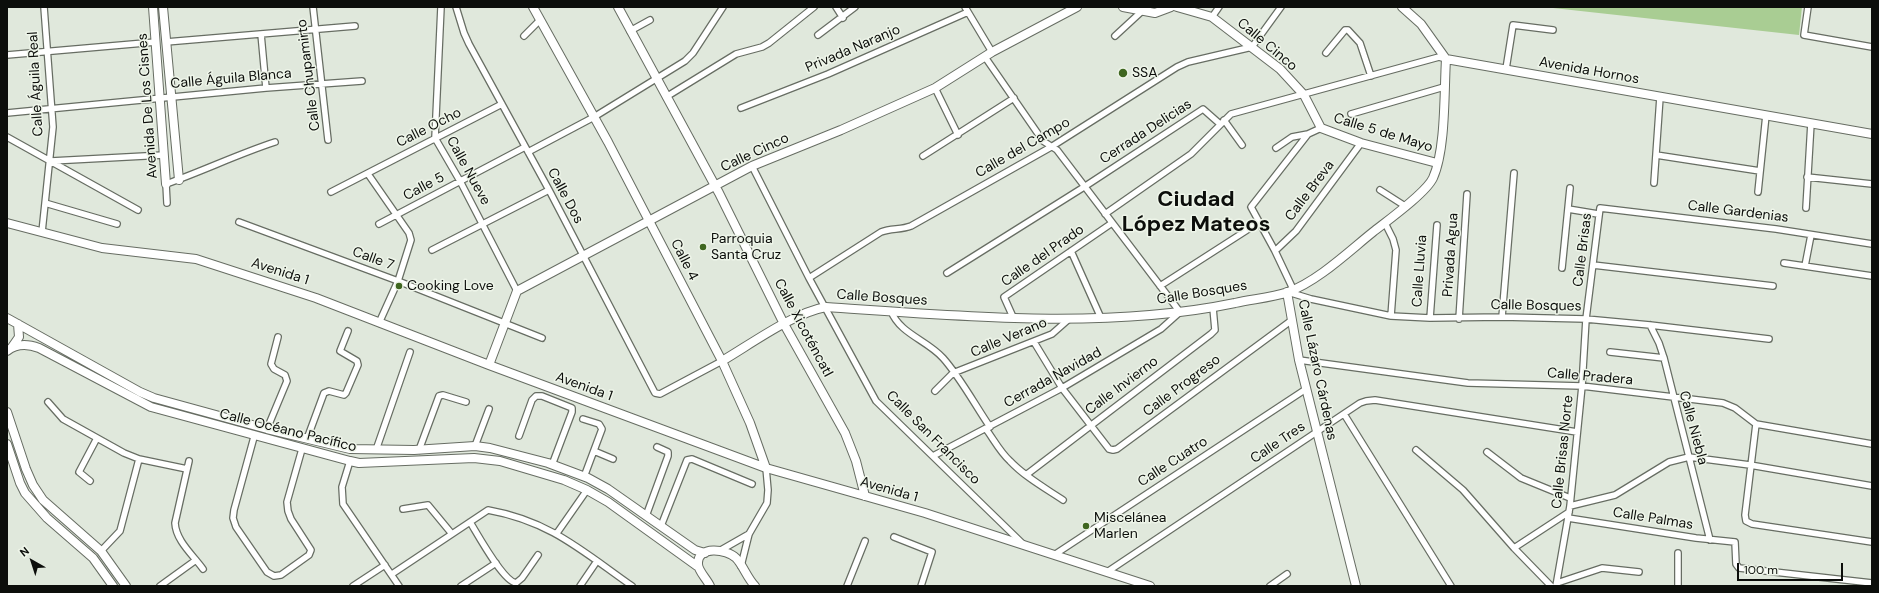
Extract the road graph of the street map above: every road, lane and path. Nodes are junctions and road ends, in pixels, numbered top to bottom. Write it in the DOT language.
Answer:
graph roads {
  1 [pos="44,7"];
  2 [pos="153,7"];
  3 [pos="163,7"];
  4 [pos="313,7"];
  5 [pos="441,7"];
  6 [pos="456,7"];
  7 [pos="534,7"];
  8 [pos="618,7"];
  9 [pos="723,7"];
  10 [pos="814,7"];
  11 [pos="836,7"];
  12 [pos="856,7"];
  13 [pos="1078,7"];
  14 [pos="1123,7"];
  15 [pos="1171,7"];
  16 [pos="1177,7"];
  17 [pos="1219,7"];
  18 [pos="1281,7"];
  19 [pos="1402,7"];
  20 [pos="1808,7"];
  21 [pos="966,9"];
  22 [pos="1141,12"];
  23 [pos="1212,17"];
  24 [pos="843,18"];
  25 [pos="540,20"];
  26 [pos="650,20"];
  27 [pos="355,26"];
  28 [pos="316,28"];
  29 [pos="1553,30"];
  30 [pos="630,31"];
  31 [pos="261,34"];
  32 [pos="818,35"];
  33 [pos="524,36"];
  34 [pos="1115,36"];
  35 [pos="156,42"];
  36 [pos="166,42"];
  37 [pos="1252,47"];
  38 [pos="1872,47"];
  39 [pos="47,51"];
  40 [pos="992,52"];
  41 [pos="1326,53"];
  42 [pos="7,55"];
  43 [pos="985,57"];
  44 [pos="1446,59"];
  45 [pos="1506,69"];
  46 [pos="1371,76"];
  47 [pos="656,79"];
  48 [pos="362,81"];
  49 [pos="322,84"];
  50 [pos="1444,87"];
  51 [pos="266,88"];
  52 [pos="934,88"];
  53 [pos="1304,95"];
  54 [pos="172,96"];
  55 [pos="1660,96"];
  56 [pos="161,97"];
  57 [pos="666,97"];
  58 [pos="1014,98"];
  59 [pos="502,104"];
  60 [pos="742,108"];
  61 [pos="52,109"];
  62 [pos="7,113"];
  63 [pos="1351,114"];
  64 [pos="1766,115"];
  65 [pos="594,117"];
  66 [pos="1222,122"];
  67 [pos="1811,123"];
  68 [pos="1321,128"];
  69 [pos="1308,134"];
  70 [pos="1872,134"];
  71 [pos="958,135"];
  72 [pos="7,137"];
  73 [pos="435,138"];
  74 [pos="328,140"];
  75 [pos="275,142"];
  76 [pos="1361,143"];
  77 [pos="1242,145"];
  78 [pos="1051,146"];
  79 [pos="1276,148"];
  80 [pos="526,149"];
  81 [pos="164,155"];
  82 [pos="1656,155"];
  83 [pos="923,156"];
  84 [pos="50,161"];
  85 [pos="1437,163"];
  86 [pos="752,166"];
  87 [pos="1760,171"];
  88 [pos="1514,173"];
  89 [pos="368,174"];
  90 [pos="1807,177"];
  91 [pos="179,180"];
  92 [pos="460,181"];
  93 [pos="1654,183"];
  94 [pos="166,184"];
  95 [pos="1872,184"];
  96 [pos="715,186"];
  97 [pos="1084,187"];
  98 [pos="1570,188"];
  99 [pos="549,190"];
  100 [pos="1380,190"];
  101 [pos="331,192"];
  102 [pos="1758,192"];
  103 [pos="1467,194"];
  104 [pos="45,203"];
  105 [pos="168,203"];
  106 [pos="1405,206"];
  107 [pos="1806,208"];
  108 [pos="1568,209"];
  109 [pos="138,210"];
  110 [pos="1599,211"];
  111 [pos="1105,214"];
  112 [pos="397,215"];
  113 [pos="649,220"];
  114 [pos="239,222"];
  115 [pos="7,223"];
  116 [pos="1112,223"];
  117 [pos="1258,223"];
  118 [pos="1384,223"];
  119 [pos="117,224"];
  120 [pos="379,224"];
  121 [pos="483,225"];
  122 [pos="1437,225"];
  123 [pos="42,232"];
  124 [pos="1811,234"];
  125 [pos="1872,244"];
  126 [pos="432,250"];
  127 [pos="1071,251"];
  128 [pos="1275,251"];
  129 [pos="583,254"];
  130 [pos="1784,263"];
  131 [pos="1593,265"];
  132 [pos="1805,266"];
  133 [pos="1562,268"];
  134 [pos="947,273"];
  135 [pos="1872,276"];
  136 [pos="809,278"];
  137 [pos="398,281"];
  138 [pos="1160,286"];
  139 [pos="1774,286"];
  140 [pos="517,291"];
  141 [pos="1290,291"];
  142 [pos="826,307"];
  143 [pos="1213,308"];
  144 [pos="891,311"];
  145 [pos="1180,312"];
  146 [pos="1391,316"];
  147 [pos="1013,317"];
  148 [pos="1502,317"];
  149 [pos="7,318"];
  150 [pos="1101,318"];
  151 [pos="1430,318"];
  152 [pos="1069,319"];
  153 [pos="1458,319"];
  154 [pos="1586,319"];
  155 [pos="1292,320"];
  156 [pos="379,323"];
  157 [pos="505,323"];
  158 [pos="18,324"];
  159 [pos="784,324"];
  160 [pos="1650,325"];
  161 [pos="348,331"];
  162 [pos="278,337"];
  163 [pos="542,338"];
  164 [pos="1769,339"];
  165 [pos="1034,342"];
  166 [pos="10,349"];
  167 [pos="410,352"];
  168 [pos="1610,352"];
  169 [pos="1664,358"];
  170 [pos="1299,360"];
  171 [pos="722,361"];
  172 [pos="489,365"];
  173 [pos="953,373"];
  174 [pos="1582,386"];
  175 [pos="1062,388"];
  176 [pos="1306,389"];
  177 [pos="935,391"];
  178 [pos="657,394"];
  179 [pos="1673,398"];
  180 [pos="48,402"];
  181 [pos="466,402"];
  182 [pos="489,409"];
  183 [pos="197,410"];
  184 [pos="7,412"];
  185 [pos="1344,414"];
  186 [pos="583,419"];
  187 [pos="194,420"];
  188 [pos="1756,424"];
  189 [pos="1090,425"];
  190 [pos="988,428"];
  191 [pos="267,429"];
  192 [pos="1317,432"];
  193 [pos="1577,432"];
  194 [pos="519,436"];
  195 [pos="254,437"];
  196 [pos="97,438"];
  197 [pos="307,439"];
  198 [pos="7,444"];
  199 [pos="1872,444"];
  200 [pos="475,446"];
  201 [pos="656,447"];
  202 [pos="302,449"];
  203 [pos="376,450"];
  204 [pos="418,450"];
  205 [pos="1416,450"];
  206 [pos="502,451"];
  207 [pos="594,451"];
  208 [pos="1487,452"];
  209 [pos="933,456"];
  210 [pos="1688,457"];
  211 [pos="139,459"];
  212 [pos="613,459"];
  213 [pos="189,461"];
  214 [pos="350,461"];
  215 [pos="500,461"];
  216 [pos="552,464"];
  217 [pos="1750,465"];
  218 [pos="766,468"];
  219 [pos="187,469"];
  220 [pos="1026,475"];
  221 [pos="584,477"];
  222 [pos="90,481"];
  223 [pos="752,484"];
  224 [pos="1872,486"];
  225 [pos="587,490"];
  226 [pos="865,496"];
  227 [pos="1570,498"];
  228 [pos="1063,500"];
  229 [pos="404,509"];
  230 [pos="1569,512"];
  231 [pos="646,516"];
  232 [pos="470,522"];
  233 [pos="661,526"];
  234 [pos="557,533"];
  235 [pos="452,534"];
  236 [pos="749,534"];
  237 [pos="894,537"];
  238 [pos="1710,540"];
  239 [pos="865,541"];
  240 [pos="1872,542"];
  241 [pos="1025,546"];
  242 [pos="1514,548"];
  243 [pos="720,550"];
  244 [pos="101,551"];
  245 [pos="705,553"];
  246 [pos="1678,553"];
  247 [pos="538,555"];
  248 [pos="1054,555"];
  249 [pos="196,560"];
  250 [pos="597,561"];
  251 [pos="496,563"];
  252 [pos="385,565"];
  253 [pos="698,566"];
  254 [pos="741,566"];
  255 [pos="203,569"];
  256 [pos="1107,572"];
  257 [pos="1639,572"];
  258 [pos="392,574"];
  259 [pos="1287,574"];
  260 [pos="1872,583"];
  261 [pos="1133,584"];
  262 [pos="1557,584"];
  263 [pos="114,586"];
  264 [pos="126,586"];
  265 [pos="160,586"];
  266 [pos="353,586"];
  267 [pos="399,586"];
  268 [pos="461,586"];
  269 [pos="580,586"];
  270 [pos="632,586"];
  271 [pos="710,586"];
  272 [pos="756,586"];
  273 [pos="847,586"];
  274 [pos="921,586"];
  275 [pos="1150,586"];
  276 [pos="1270,586"];
  277 [pos="1356,586"];
  278 [pos="1451,586"];
  279 [pos="1551,586"];
  280 [pos="1678,586"];
  1 -- 39 [label="street, Calle Águila Real"];
  2 -- 35 [label="street, Avenida De Los Cisnes"];
  3 -- 36 [label="street, Avenida De Los Cisnes"];
  4 -- 28 [label="street, Calle Chupamirto"];
  5 -- 73 [label="street, Calle Nueve"];
  6 -- 59 [label="street, Calle Dos"];
  7 -- 25 [label="street, Calle 4"];
  8 -- 30 [label="street, Calle Xicoténcatl"];
  9 -- 47 [label="street"];
  10 -- 57 [label="street"];
  11 -- 24 [label="street"];
  12 -- 24 [label="street"];
  13 -- 40 [label="street, Calle Cinco"];
  14 -- 22 [label="street"];
  15 -- 22 [label="street"];
  16 -- 23 [label="street, Calle Cinco"];
  17 -- 23 [label="street"];
  18 -- 37 [label="street"];
  19 -- 44 [label="street"];
  20 -- 38 [label="street"];
  21 -- 40 [label="street"];
  21 -- 60 [label="street, Privada Naranjo"];
  22 -- 34 [label="street"];
  23 -- 37 [label="street, Calle Cinco"];
  24 -- 32 [label="street"];
  25 -- 33 [label="street"];
  25 -- 65 [label="street, Calle 4"];
  26 -- 30 [label="street"];
  27 -- 28 [label="street"];
  28 -- 31 [label="street"];
  28 -- 49 [label="street, Calle Chupamirto"];
  29 -- 45 [label="street"];
  30 -- 47 [label="street, Calle Xicoténcatl"];
  31 -- 36 [label="street"];
  31 -- 51 [label="street"];
  35 -- 39 [label="street"];
  35 -- 56 [label="street, Avenida De Los Cisnes"];
  36 -- 54 [label="street, Avenida De Los Cisnes"];
  37 -- 53 [label="street, Calle Cinco"];
  37 -- 78 [label="street, Calle del Campo"];
  39 -- 42 [label="street"];
  39 -- 61 [label="street, Calle Águila Real"];
  40 -- 43 [label="street, Calle Cinco"];
  41 -- 46 [label="street"];
  43 -- 52 [label="street, Calle Cinco"];
  43 -- 58 [label="street"];
  44 -- 45 [label="street, Avenida Hornos"];
  44 -- 46 [label="street, Avenida Hornos"];
  44 -- 50 [label="street"];
  45 -- 55 [label="street, Avenida Hornos"];
  46 -- 53 [label="street, Avenida Hornos"];
  47 -- 57 [label="street, Calle Xicoténcatl"];
  47 -- 65 [label="street"];
  48 -- 49 [label="street, Calle Águila Blanca"];
  49 -- 51 [label="street, Calle Águila Blanca"];
  49 -- 74 [label="street, Calle Chupamirto"];
  50 -- 63 [label="street"];
  50 -- 85 [label="street"];
  51 -- 54 [label="street, Calle Águila Blanca"];
  52 -- 71 [label="street"];
  52 -- 86 [label="street, Calle Cinco"];
  53 -- 66 [label="street"];
  53 -- 68 [label="street, Calle Cinco"];
  54 -- 56 [label="street, Calle Águila Blanca"];
  54 -- 91 [label="street, Avenida De Los Cisnes"];
  55 -- 64 [label="street, Avenida Hornos"];
  55 -- 82 [label="street"];
  56 -- 61 [label="street, Calle Águila Blanca"];
  56 -- 81 [label="street, Avenida De Los Cisnes"];
  57 -- 96 [label="street, Calle Xicoténcatl"];
  58 -- 71 [label="street"];
  58 -- 78 [label="street"];
  59 -- 73 [label="street, Calle Ocho"];
  59 -- 80 [label="street, Calle Dos"];
  61 -- 62 [label="street, Calle Águila Blanca"];
  61 -- 84 [label="street, Calle Águila Real"];
  64 -- 67 [label="street, Avenida Hornos"];
  64 -- 87 [label="street"];
  65 -- 80 [label="street"];
  65 -- 113 [label="street, Calle 4"];
  66 -- 77 [label="street"];
  66 -- 97 [label="street, Cerrada Delicias"];
  66 -- 111 [label="street"];
  67 -- 70 [label="street, Avenida Hornos"];
  67 -- 90 [label="street"];
  68 -- 69 [label="street"];
  68 -- 76 [label="street, Calle 5 de Mayo"];
  69 -- 79 [label="street"];
  69 -- 117 [label="street"];
  71 -- 83 [label="street"];
  72 -- 84 [label="street"];
  73 -- 89 [label="street, Calle Ocho"];
  73 -- 92 [label="street, Calle Nueve"];
  75 -- 91 [label="street"];
  76 -- 85 [label="street, Calle 5 de Mayo"];
  76 -- 128 [label="street, Calle Breva"];
  78 -- 97 [label="street"];
  78 -- 136 [label="street, Calle del Campo"];
  80 -- 92 [label="street, Calle 5"];
  80 -- 99 [label="street, Calle Dos"];
  81 -- 84 [label="street"];
  81 -- 94 [label="street, Avenida De Los Cisnes"];
  82 -- 87 [label="street"];
  82 -- 93 [label="street"];
  84 -- 104 [label="street, Calle Águila Real"];
  84 -- 109 [label="street"];
  85 -- 106 [label="street, Calle Lázaro Cárdenas"];
  86 -- 96 [label="street, Calle Cinco"];
  86 -- 136 [label="street, Calle San Francisco"];
  87 -- 102 [label="street"];
  88 -- 148 [label="street"];
  89 -- 101 [label="street, Calle Ocho"];
  89 -- 112 [label="street"];
  90 -- 95 [label="street"];
  90 -- 107 [label="street"];
  91 -- 94 [label="street"];
  92 -- 112 [label="street, Calle 5"];
  92 -- 121 [label="street, Calle Nueve"];
  94 -- 105 [label="street, Avenida De Los Cisnes"];
  96 -- 113 [label="street, Calle Cinco"];
  96 -- 159 [label="street, Calle Xicoténcatl"];
  97 -- 111 [label="street"];
  97 -- 134 [label="street"];
  98 -- 108 [label="street"];
  99 -- 121 [label="street"];
  99 -- 129 [label="street, Calle Dos"];
  100 -- 106 [label="street"];
  103 -- 153 [label="street, Privada Agua"];
  104 -- 119 [label="street"];
  104 -- 123 [label="street, Calle Águila Real"];
  106 -- 118 [label="street, Calle Lázaro Cárdenas"];
  108 -- 110 [label="street, Calle Gardenias"];
  108 -- 133 [label="street"];
  110 -- 124 [label="street, Calle Gardenias"];
  110 -- 131 [label="street, Calle Brisas"];
  111 -- 116 [label="street"];
  112 -- 120 [label="street, Calle 5"];
  112 -- 137 [label="street"];
  113 -- 129 [label="street, Calle Cinco"];
  113 -- 171 [label="street, Calle 4"];
  114 -- 137 [label="street, Calle 7"];
  115 -- 123 [label="street, Avenida 1"];
  116 -- 127 [label="street, Calle del Prado"];
  116 -- 138 [label="street"];
  117 -- 128 [label="street"];
  117 -- 138 [label="street"];
  118 -- 141 [label="street, Calle Lázaro Cárdenas"];
  118 -- 146 [label="street"];
  121 -- 126 [label="street"];
  121 -- 140 [label="street, Calle Nueve"];
  122 -- 151 [label="street, Calle Lluvia"];
  123 -- 156 [label="street, Avenida 1"];
  124 -- 125 [label="street, Calle Gardenias"];
  124 -- 132 [label="street"];
  127 -- 147 [label="street, Calle del Prado"];
  127 -- 150 [label="street"];
  128 -- 141 [label="street"];
  129 -- 140 [label="street, Calle Cinco"];
  129 -- 178 [label="street, Calle Dos"];
  130 -- 132 [label="street"];
  131 -- 139 [label="street"];
  131 -- 154 [label="street, Calle Brisas"];
  132 -- 135 [label="street"];
  136 -- 142 [label="street, Calle San Francisco"];
  137 -- 156 [label="street"];
  137 -- 157 [label="street, Calle 7"];
  138 -- 145 [label="street"];
  140 -- 157 [label="street"];
  141 -- 143 [label="street, Calle Bosques"];
  141 -- 146 [label="street, Calle Bosques"];
  141 -- 155 [label="street, Calle Lázaro Cárdenas"];
  142 -- 144 [label="street, Calle Bosques"];
  142 -- 159 [label="street, Calle Bosques"];
  142 -- 209 [label="street, Calle San Francisco"];
  143 -- 145 [label="street, Calle Bosques"];
  143 -- 189 [label="street, Calle Invierno"];
  144 -- 147 [label="street, Calle Bosques"];
  144 -- 173 [label="street"];
  145 -- 150 [label="street, Calle Bosques"];
  145 -- 175 [label="street, Cerrada Navidad"];
  146 -- 151 [label="street, Calle Bosques"];
  147 -- 152 [label="street, Calle Bosques"];
  148 -- 153 [label="street, Calle Bosques"];
  148 -- 154 [label="street, Calle Bosques"];
  149 -- 158 [label="street, Calle Océano Pacífico"];
  150 -- 152 [label="street, Calle Bosques"];
  151 -- 153 [label="street, Calle Bosques"];
  152 -- 165 [label="street, Calle Verano"];
  154 -- 160 [label="street, Calle Bosques"];
  154 -- 174 [label="street, Calle Brisas Norte"];
  155 -- 170 [label="street, Calle Lázaro Cárdenas"];
  155 -- 189 [label="street, Calle Progreso"];
  156 -- 172 [label="street, Avenida 1"];
  157 -- 163 [label="street, Calle 7"];
  157 -- 172 [label="street"];
  158 -- 166 [label="street"];
  158 -- 183 [label="street, Calle Océano Pacífico"];
  159 -- 171 [label="street, Calle Bosques"];
  159 -- 226 [label="street, Calle Xicoténcatl"];
  160 -- 164 [label="street, Calle Bosques"];
  160 -- 169 [label="street, Calle Niebla"];
  161 -- 197 [label="street"];
  162 -- 191 [label="street"];
  165 -- 173 [label="street, Calle Verano"];
  165 -- 175 [label="street"];
  166 -- 187 [label="street, Calle Océano Pacífico"];
  167 -- 203 [label="street"];
  168 -- 169 [label="street"];
  169 -- 179 [label="street, Calle Niebla"];
  170 -- 174 [label="street, Calle Pradera"];
  170 -- 176 [label="street, Calle Lázaro Cárdenas"];
  171 -- 178 [label="street, Calle Bosques"];
  171 -- 218 [label="street, Calle 4"];
  172 -- 218 [label="street, Avenida 1"];
  173 -- 177 [label="street"];
  173 -- 190 [label="street"];
  174 -- 179 [label="street, Calle Pradera"];
  174 -- 193 [label="street, Calle Brisas Norte"];
  175 -- 189 [label="street"];
  175 -- 190 [label="street, Cerrada Navidad"];
  176 -- 192 [label="street, Calle Lázaro Cárdenas"];
  176 -- 248 [label="street, Calle Cuatro"];
  179 -- 188 [label="street, Calle Pradera"];
  179 -- 210 [label="street, Calle Niebla"];
  180 -- 196 [label="street"];
  181 -- 204 [label="street"];
  182 -- 200 [label="street"];
  183 -- 187 [label="street"];
  183 -- 191 [label="street, Calle Océano Pacífico"];
  184 -- 244 [label="street"];
  185 -- 192 [label="street, Calle Tres"];
  185 -- 193 [label="street, Calle Tres"];
  185 -- 278 [label="street"];
  186 -- 207 [label="street"];
  187 -- 195 [label="street, Calle Océano Pacífico"];
  188 -- 199 [label="street, Calle Pradera"];
  188 -- 217 [label="street"];
  189 -- 220 [label="street, Calle Invierno"];
  190 -- 209 [label="street, Cerrada Navidad"];
  190 -- 220 [label="street"];
  191 -- 197 [label="street, Calle Océano Pacífico"];
  192 -- 256 [label="street, Calle Tres"];
  192 -- 277 [label="street, Calle Lázaro Cárdenas"];
  193 -- 227 [label="street, Calle Brisas Norte"];
  194 -- 216 [label="street"];
  195 -- 202 [label="street, Calle Océano Pacífico"];
  195 -- 202 [label="street"];
  196 -- 211 [label="street"];
  196 -- 222 [label="street"];
  197 -- 203 [label="street, Calle Océano Pacífico"];
  198 -- 263 [label="street"];
  200 -- 204 [label="street, Calle Océano Pacífico"];
  200 -- 206 [label="street, Calle Océano Pacífico"];
  201 -- 231 [label="street"];
  202 -- 214 [label="street, Calle Océano Pacífico"];
  203 -- 204 [label="street, Calle Océano Pacífico"];
  205 -- 242 [label="street"];
  206 -- 215 [label="street"];
  206 -- 216 [label="street, Calle Océano Pacífico"];
  207 -- 212 [label="street"];
  207 -- 221 [label="street"];
  208 -- 227 [label="street"];
  209 -- 241 [label="street, Calle San Francisco"];
  210 -- 217 [label="street"];
  210 -- 230 [label="street"];
  210 -- 238 [label="street, Calle Niebla"];
  211 -- 219 [label="street"];
  211 -- 244 [label="street"];
  213 -- 219 [label="street"];
  214 -- 215 [label="street, Calle Océano Pacífico"];
  214 -- 252 [label="street"];
  215 -- 225 [label="street, Calle Océano Pacífico"];
  216 -- 221 [label="street, Calle Océano Pacífico"];
  217 -- 224 [label="street"];
  217 -- 240 [label="street"];
  218 -- 226 [label="street, Avenida 1"];
  218 -- 236 [label="street, Calle 4"];
  219 -- 249 [label="street"];
  220 -- 228 [label="street"];
  221 -- 231 [label="street, Calle Océano Pacífico"];
  223 -- 233 [label="street"];
  225 -- 234 [label="street"];
  225 -- 253 [label="street, Calle Océano Pacífico"];
  226 -- 241 [label="street, Avenida 1"];
  227 -- 230 [label="street, Calle Brisas Norte"];
  229 -- 235 [label="street"];
  230 -- 238 [label="street, Calle Palmas"];
  230 -- 242 [label="street"];
  230 -- 262 [label="street, Calle Brisas Norte"];
  231 -- 233 [label="street, Calle Océano Pacífico"];
  232 -- 234 [label="street"];
  232 -- 235 [label="street"];
  232 -- 251 [label="street"];
  233 -- 245 [label="street, Calle Océano Pacífico"];
  234 -- 250 [label="street"];
  235 -- 258 [label="street"];
  236 -- 243 [label="street"];
  236 -- 254 [label="street, Calle 4"];
  237 -- 274 [label="street"];
  238 -- 260 [label="street, Calle Palmas"];
  239 -- 273 [label="street"];
  241 -- 248 [label="street, Avenida 1"];
  242 -- 279 [label="street"];
  243 -- 245 [label="street"];
  243 -- 254 [label="street"];
  244 -- 263 [label="street"];
  244 -- 264 [label="street"];
  245 -- 253 [label="street"];
  246 -- 280 [label="street"];
  247 -- 251 [label="street"];
  248 -- 256 [label="street, Avenida 1"];
  249 -- 255 [label="street"];
  249 -- 265 [label="street"];
  250 -- 269 [label="street"];
  250 -- 270 [label="street"];
  251 -- 268 [label="street"];
  252 -- 258 [label="street"];
  252 -- 266 [label="street"];
  253 -- 271 [label="street"];
  254 -- 272 [label="street"];
  256 -- 261 [label="street, Avenida 1"];
  257 -- 262 [label="street"];
  258 -- 267 [label="street"];
  259 -- 276 [label="street"];
  261 -- 275 [label="street, Avenida 1"];
}
